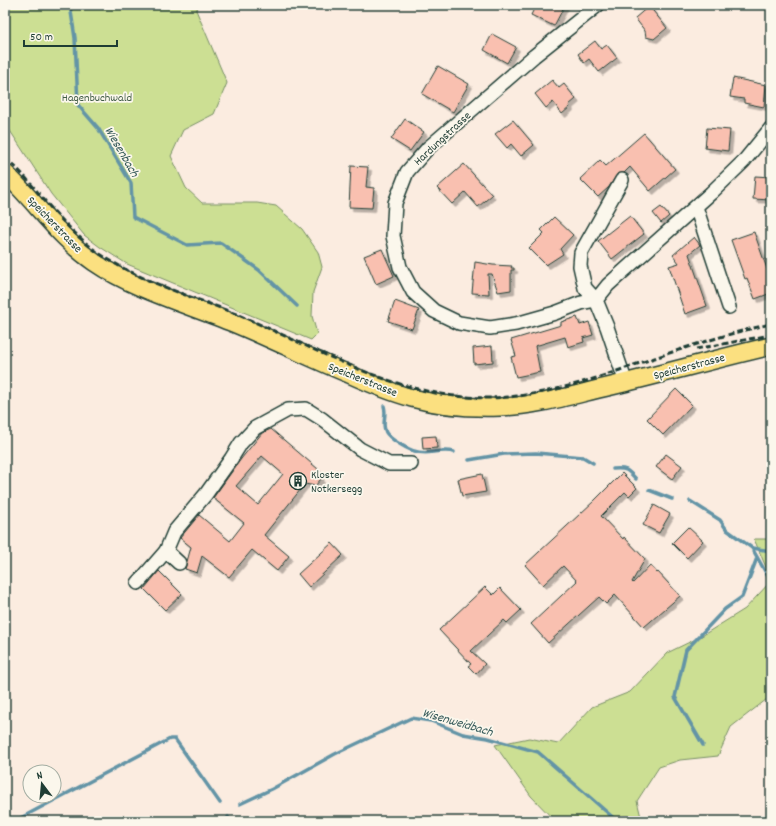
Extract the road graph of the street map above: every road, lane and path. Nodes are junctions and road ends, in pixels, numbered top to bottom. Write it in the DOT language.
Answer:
graph roads {
  1 [pos="598,5"];
  2 [pos="771,128"];
  3 [pos="5,173"];
  4 [pos="622,180"];
  5 [pos="696,207"];
  6 [pos="596,300"];
  7 [pos="729,307"];
  8 [pos="771,346"];
  9 [pos="626,383"];
  10 [pos="411,464"];
  11 [pos="166,551"];
  12 [pos="179,563"];
  13 [pos="138,583"];
  1 -- 6 [label="street, Hardungstrasse"];
  2 -- 5 [label="street"];
  3 -- 9 [label="main road, Speicherstrasse"];
  4 -- 6 [label="street"];
  5 -- 6 [label="street"];
  5 -- 7 [label="street"];
  6 -- 9 [label="street"];
  8 -- 9 [label="main road, Speicherstrasse"];
  10 -- 11 [label="street"];
  11 -- 12 [label="street"];
  11 -- 13 [label="street"];
}
